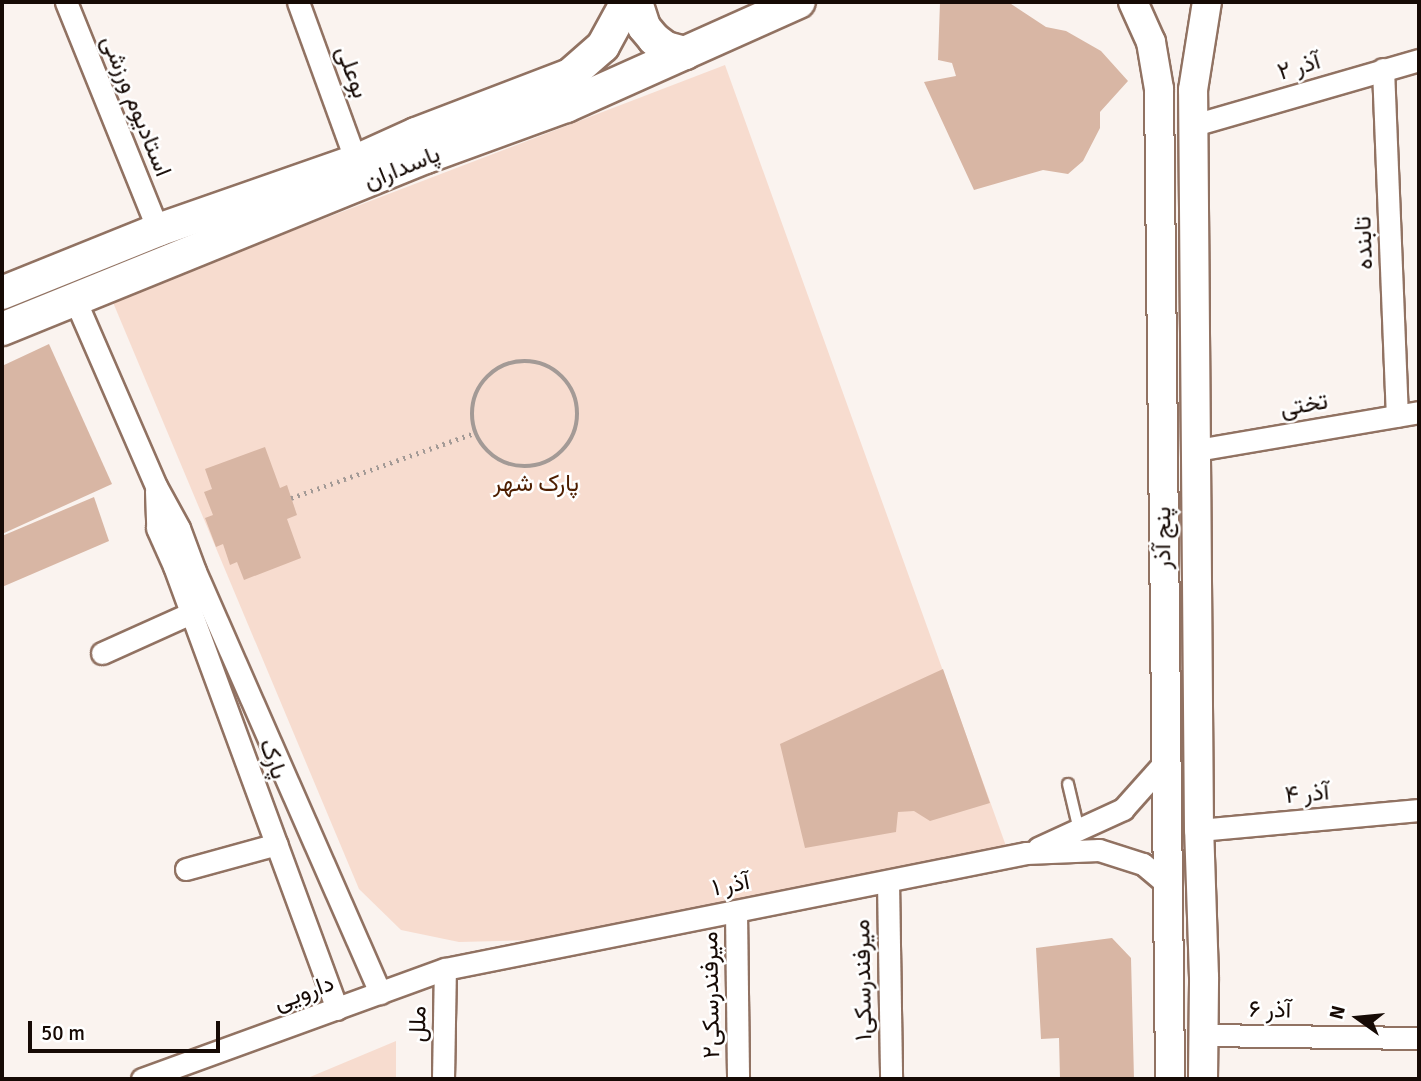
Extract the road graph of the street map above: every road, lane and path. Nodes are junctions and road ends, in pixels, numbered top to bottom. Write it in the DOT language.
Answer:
graph roads {
  1 [pos="66,2"];
  2 [pos="298,2"];
  3 [pos="627,2"];
  4 [pos="636,2"];
  5 [pos="799,2"];
  6 [pos="1133,2"];
  7 [pos="1207,2"];
  8 [pos="685,53"];
  9 [pos="1419,60"];
  10 [pos="1383,69"];
  11 [pos="1194,125"];
  12 [pos="356,161"];
  13 [pos="158,230"];
  14 [pos="2,293"];
  15 [pos="76,302"];
  16 [pos="2,330"];
  17 [pos="1419,412"];
  18 [pos="1397,416"];
  19 [pos="475,433"];
  20 [pos="1197,450"];
  21 [pos="156,486"];
  22 [pos="291,498"];
  23 [pos="191,613"];
  24 [pos="102,653"];
  25 [pos="1164,762"];
  26 [pos="1068,784"];
  27 [pos="1419,810"];
  28 [pos="1079,830"];
  29 [pos="1199,830"];
  30 [pos="277,844"];
  31 [pos="1026,853"];
  32 [pos="186,869"];
  33 [pos="888,881"];
  34 [pos="1168,885"];
  35 [pos="736,911"];
  36 [pos="445,969"];
  37 [pos="380,993"];
  38 [pos="337,1009"];
  39 [pos="1203,1035"];
  40 [pos="1419,1038"];
  41 [pos="142,1079"];
  42 [pos="443,1079"];
  43 [pos="738,1079"];
  44 [pos="891,1079"];
  45 [pos="1170,1079"];
  46 [pos="1203,1079"];
  1 -- 13 [label="street, استادیوم ورزشی"];
  2 -- 12 [label="street, بوعلی"];
  3 -- 12 [label="main road, پاسداران"];
  4 -- 8 [label="main road"];
  5 -- 8 [label="main road, پاسداران"];
  6 -- 25 [label="main road, پنج آذر"];
  7 -- 11 [label="main road, پنج آذر"];
  8 -- 15 [label="main road, پاسداران"];
  9 -- 10 [label="street, ۲ آذر"];
  10 -- 11 [label="street, ۲ آذر"];
  10 -- 18 [label="street, تابنده"];
  11 -- 20 [label="main road, پنج آذر"];
  12 -- 13 [label="main road, پاسداران"];
  13 -- 14 [label="main road, پاسداران"];
  15 -- 16 [label="main road, پاسداران"];
  15 -- 21 [label="street"];
  17 -- 18 [label="street, تختی"];
  18 -- 20 [label="street, تختی"];
  19 -- 19 [label="path"];
  19 -- 22 [label="path"];
  20 -- 29 [label="main road, پنج آذر"];
  21 -- 23 [label="street, پارک"];
  21 -- 37 [label="street, پارک"];
  23 -- 24 [label="street"];
  23 -- 30 [label="street, پارک"];
  25 -- 28 [label="street"];
  25 -- 34 [label="main road, پنج آذر"];
  26 -- 28 [label="lane"];
  27 -- 29 [label="street, آذر ۴"];
  28 -- 31 [label="street"];
  29 -- 39 [label="main road, پنج آذر"];
  30 -- 32 [label="street"];
  30 -- 38 [label="street, پارک"];
  31 -- 33 [label="street, ۱ آذر"];
  31 -- 34 [label="street"];
  33 -- 35 [label="street, ۱ آذر"];
  33 -- 44 [label="street, میرفندرسکی۱"];
  34 -- 45 [label="main road, پنج آذر"];
  35 -- 36 [label="street, ۱ آذر"];
  35 -- 43 [label="street, میرفندرسکی۲"];
  36 -- 37 [label="street, دارویی"];
  36 -- 42 [label="street, ملل"];
  37 -- 38 [label="street, دارویی"];
  38 -- 41 [label="street, دارویی"];
  39 -- 40 [label="street, آذر ۶"];
  39 -- 46 [label="main road, پنج آذر"];
}
